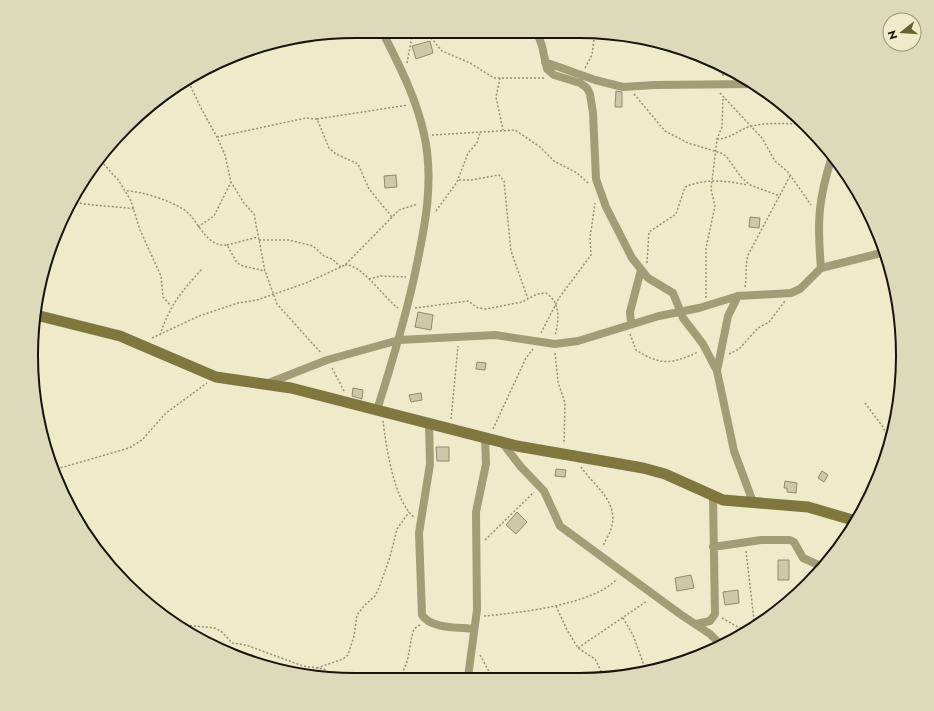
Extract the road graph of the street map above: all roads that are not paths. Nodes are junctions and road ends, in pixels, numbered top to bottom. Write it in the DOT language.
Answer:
graph roads {
  1 [pos="386,38"];
  2 [pos="539,38"];
  3 [pos="545,62"];
  4 [pos="742,84"];
  5 [pos="830,162"];
  6 [pos="879,253"];
  7 [pos="644,268"];
  8 [pos="822,268"];
  9 [pos="741,295"];
  10 [pos="681,311"];
  11 [pos="41,316"];
  12 [pos="629,324"];
  13 [pos="399,340"];
  14 [pos="717,371"];
  15 [pos="265,384"];
  16 [pos="379,410"];
  17 [pos="429,423"];
  18 [pos="487,438"];
  19 [pos="501,441"];
  20 [pos="713,497"];
  21 [pos="753,502"];
  22 [pos="849,520"];
  23 [pos="713,547"];
  24 [pos="817,565"];
  25 [pos="696,624"];
  26 [pos="474,629"];
  27 [pos="716,641"];
  28 [pos="468,673"];
  1 -- 13 [label="street"];
  2 -- 3 [label="street"];
  3 -- 4 [label="street"];
  3 -- 7 [label="street"];
  5 -- 8 [label="street"];
  6 -- 8 [label="street"];
  7 -- 10 [label="street"];
  7 -- 12 [label="street"];
  8 -- 9 [label="street"];
  9 -- 10 [label="street"];
  9 -- 14 [label="street"];
  10 -- 12 [label="street"];
  10 -- 14 [label="street"];
  11 -- 15 [label="street"];
  12 -- 13 [label="street"];
  13 -- 15 [label="street"];
  13 -- 16 [label="street"];
  14 -- 21 [label="street"];
  15 -- 16 [label="street"];
  16 -- 17 [label="street"];
  17 -- 18 [label="street"];
  17 -- 26 [label="street"];
  18 -- 19 [label="street"];
  18 -- 26 [label="street"];
  19 -- 20 [label="street"];
  19 -- 25 [label="street"];
  20 -- 21 [label="street"];
  20 -- 23 [label="street"];
  21 -- 22 [label="street"];
  23 -- 24 [label="street"];
  23 -- 25 [label="street"];
  25 -- 27 [label="street"];
  26 -- 28 [label="street"];
}
